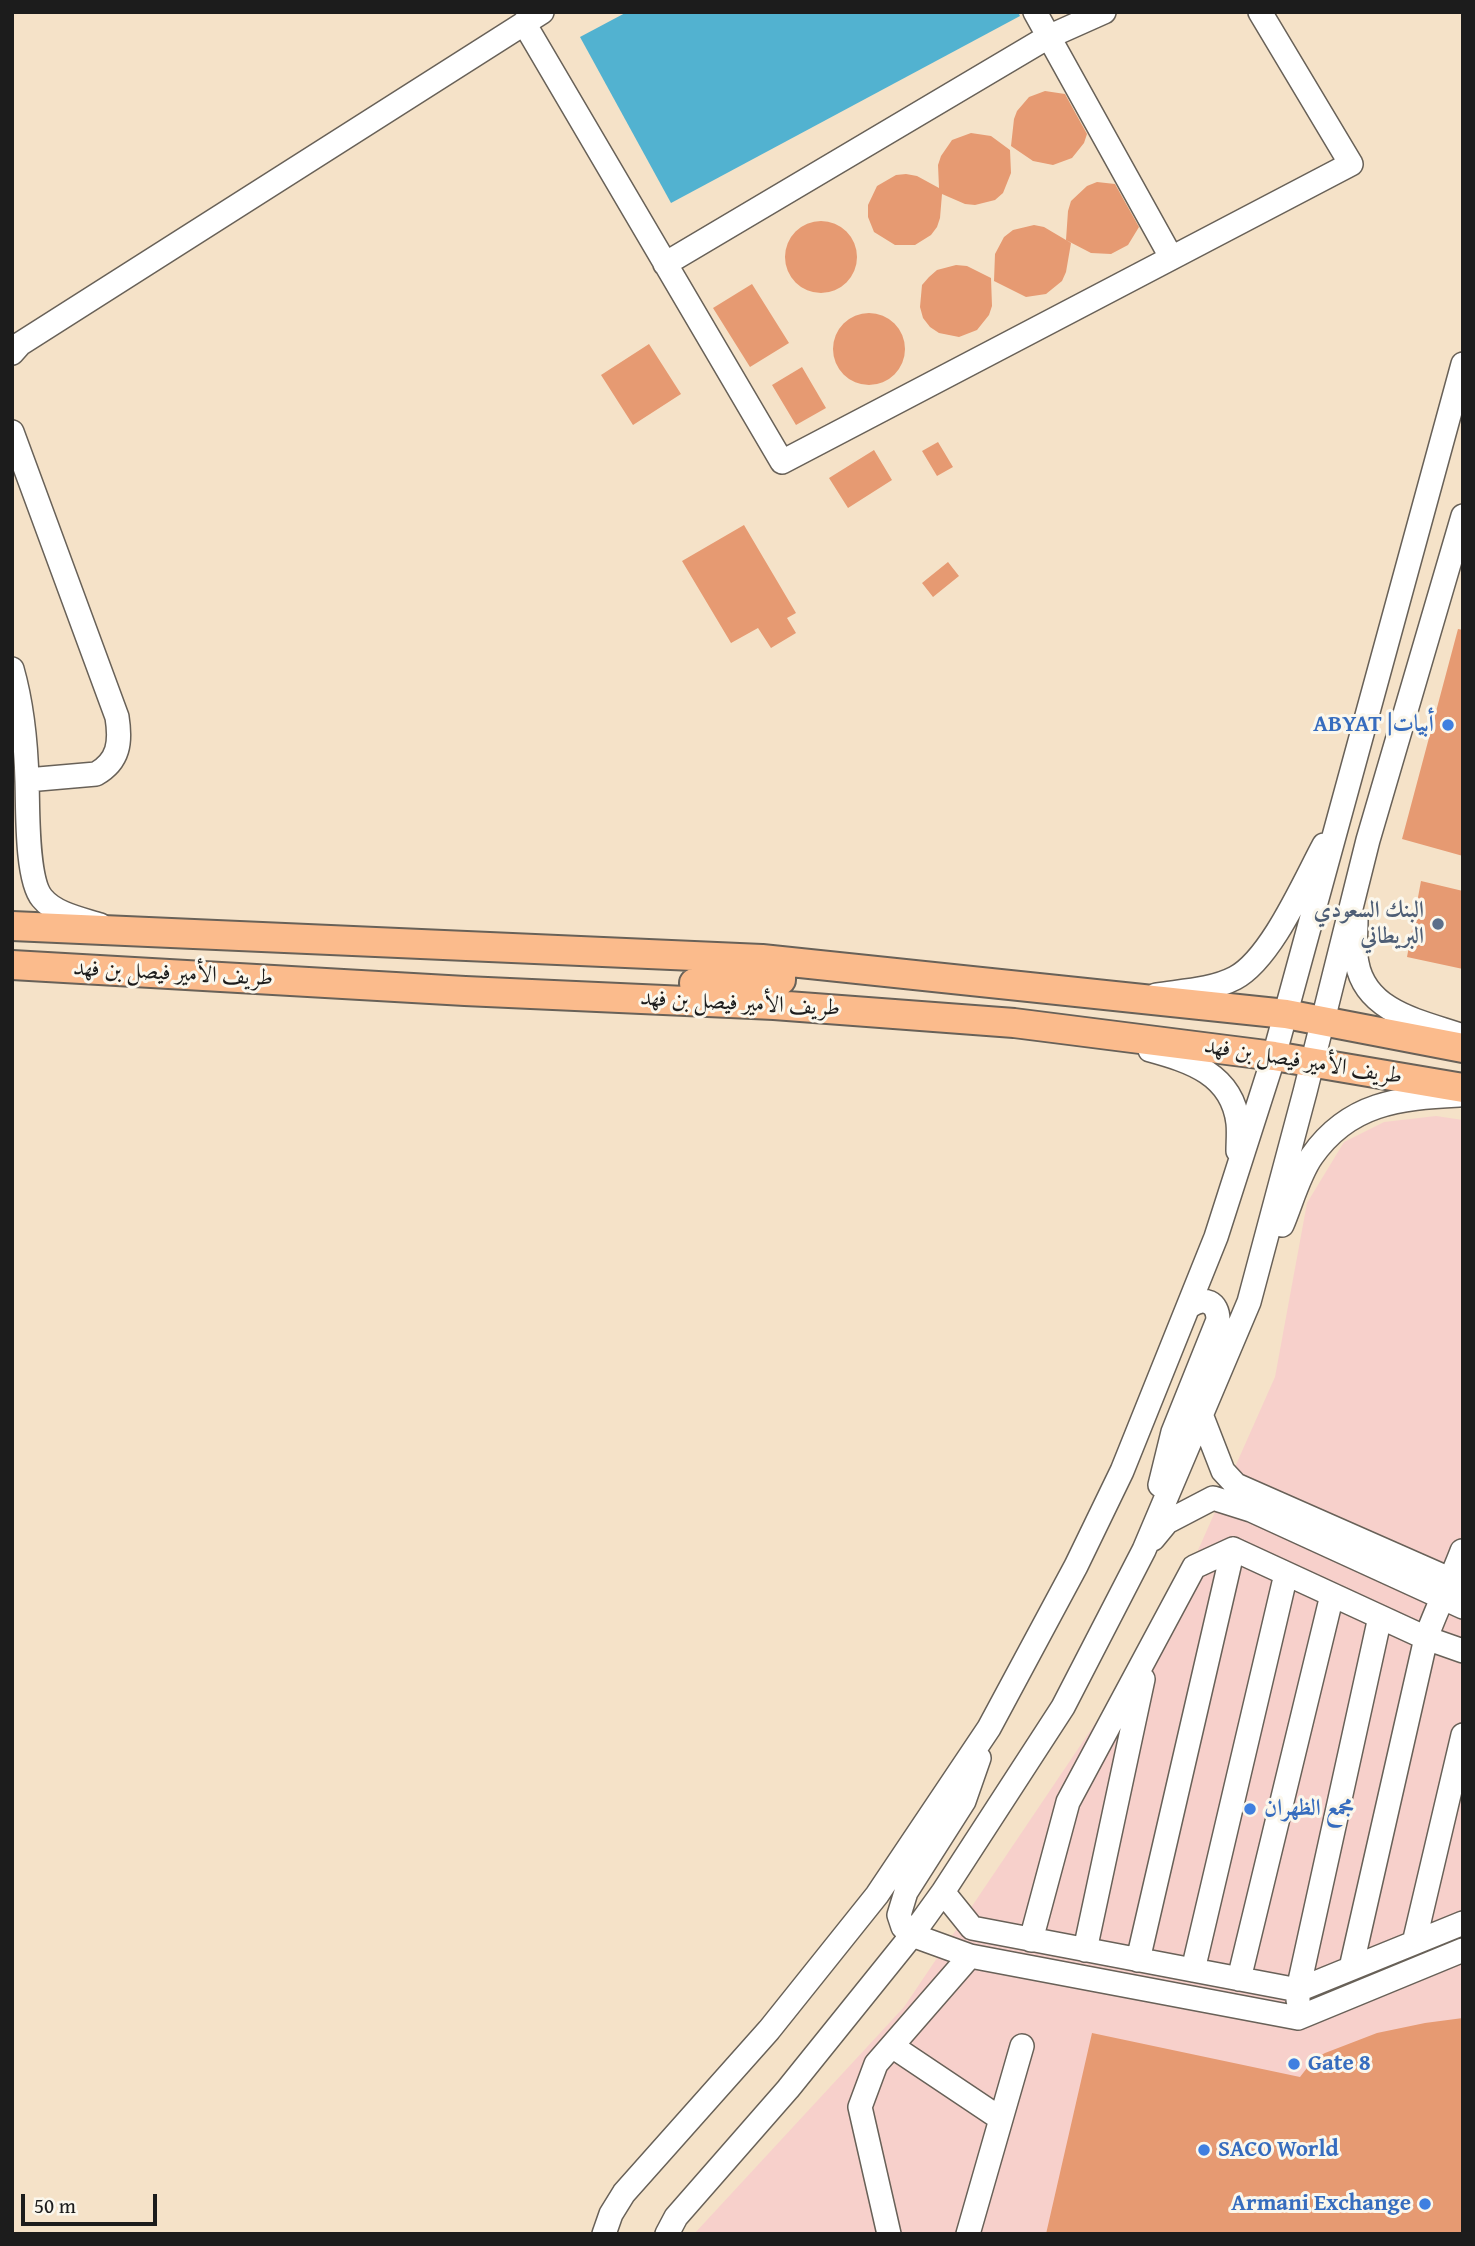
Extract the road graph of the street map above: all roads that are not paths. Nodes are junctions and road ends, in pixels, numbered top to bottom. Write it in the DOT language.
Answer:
graph roads {
  1 [pos="1035,12"];
  2 [pos="1104,12"];
  3 [pos="1261,12"];
  4 [pos="533,18"];
  5 [pos="1048,37"];
  6 [pos="1171,257"];
  7 [pos="665,264"];
  8 [pos="12,353"];
  9 [pos="1463,365"];
  10 [pos="12,432"];
  11 [pos="1463,516"];
  12 [pos="12,669"];
  13 [pos="27,780"];
  14 [pos="27,804"];
  15 [pos="1342,812"];
  16 [pos="12,838"];
  17 [pos="1356,889"];
  18 [pos="12,926"];
  19 [pos="109,929"];
  20 [pos="762,959"];
  21 [pos="12,965"];
  22 [pos="465,991"];
  23 [pos="1138,998"];
  24 [pos="1286,1014"];
  25 [pos="1322,1020"];
  26 [pos="1089,1032"];
  27 [pos="1463,1036"];
  28 [pos="1463,1048"];
  29 [pos="1274,1056"];
  30 [pos="1312,1062"];
  31 [pos="1463,1088"];
  32 [pos="1463,1094"];
  33 [pos="1238,1171"];
  34 [pos="1249,1302"];
  35 [pos="1190,1306"];
  36 [pos="1202,1417"];
  37 [pos="1233,1549"];
  38 [pos="1144,1550"];
  39 [pos="1462,1551"];
  40 [pos="1286,1574"];
  41 [pos="1452,1587"];
  42 [pos="1332,1595"];
  43 [pos="1463,1607"];
  44 [pos="1380,1617"];
  45 [pos="1426,1638"];
  46 [pos="1463,1651"];
  47 [pos="1149,1652"];
  48 [pos="989,1728"];
  49 [pos="1463,1735"];
  50 [pos="943,1892"];
  51 [pos="1463,1923"];
  52 [pos="912,1935"];
  53 [pos="1031,1940"];
  54 [pos="1414,1942"];
  55 [pos="1085,1950"];
  56 [pos="1463,1950"];
  57 [pos="970,1956"];
  58 [pos="1138,1960"];
  59 [pos="1351,1968"];
  60 [pos="1193,1970"];
  61 [pos="1240,1979"];
  62 [pos="1298,1990"];
  63 [pos="1298,2018"];
  64 [pos="892,2046"];
  65 [pos="1022,2046"];
  66 [pos="1001,2119"];
  67 [pos="604,2234"];
  68 [pos="667,2234"];
  69 [pos="889,2234"];
  70 [pos="968,2234"];
  1 -- 5 [label="street"];
  2 -- 5 [label="street"];
  3 -- 6 [label="street"];
  4 -- 7 [label="street"];
  4 -- 8 [label="street"];
  5 -- 6 [label="street"];
  5 -- 7 [label="street"];
  6 -- 7 [label="street"];
  9 -- 15 [label="street"];
  10 -- 13 [label="street"];
  11 -- 17 [label="street"];
  12 -- 13 [label="street"];
  13 -- 14 [label="street"];
  14 -- 16 [label="street"];
  14 -- 19 [label="street"];
  15 -- 23 [label="street"];
  15 -- 24 [label="street"];
  17 -- 25 [label="street"];
  17 -- 27 [label="street"];
  18 -- 19 [label="main road, طريف الأمير فيصل بن فهد"];
  19 -- 20 [label="main road, طريف الأمير فيصل بن فهد"];
  20 -- 22 [label="main road"];
  20 -- 23 [label="main road, طريف الأمير فيصل بن فهد"];
  21 -- 22 [label="main road, طريف الأمير فيصل بن فهد"];
  22 -- 26 [label="main road, طريف الأمير فيصل بن فهد"];
  23 -- 24 [label="main road, طريف الأمير فيصل بن فهد"];
  24 -- 25 [label="main road, طريف الأمير فيصل بن فهد"];
  24 -- 29 [label="street"];
  25 -- 28 [label="main road, طريف الأمير فيصل بن فهد"];
  25 -- 30 [label="street"];
  26 -- 29 [label="main road, طريف الأمير فيصل بن فهد"];
  26 -- 33 [label="street"];
  29 -- 30 [label="main road, طريف الأمير فيصل بن فهد"];
  29 -- 33 [label="street"];
  30 -- 31 [label="main road, طريف الأمير فيصل بن فهد"];
  30 -- 34 [label="street"];
  32 -- 34 [label="street"];
  33 -- 35 [label="street"];
  34 -- 36 [label="street"];
  35 -- 38 [label="street"];
  35 -- 48 [label="street"];
  36 -- 38 [label="street"];
  36 -- 41 [label="street"];
  37 -- 40 [label="street"];
  37 -- 47 [label="street"];
  37 -- 58 [label="street"];
  38 -- 41 [label="street"];
  38 -- 50 [label="street"];
  39 -- 41 [label="street"];
  40 -- 42 [label="street"];
  40 -- 60 [label="street"];
  41 -- 43 [label="street"];
  41 -- 45 [label="street"];
  42 -- 44 [label="street"];
  42 -- 61 [label="street"];
  44 -- 45 [label="street"];
  44 -- 62 [label="street"];
  45 -- 46 [label="street"];
  45 -- 59 [label="street"];
  47 -- 53 [label="street"];
  47 -- 55 [label="street"];
  48 -- 52 [label="street"];
  48 -- 67 [label="street"];
  49 -- 54 [label="street"];
  50 -- 52 [label="street"];
  50 -- 53 [label="street"];
  51 -- 54 [label="street"];
  52 -- 57 [label="street"];
  52 -- 68 [label="street"];
  53 -- 55 [label="street"];
  54 -- 59 [label="street"];
  55 -- 58 [label="street"];
  56 -- 63 [label="street"];
  57 -- 63 [label="street"];
  57 -- 64 [label="street"];
  58 -- 60 [label="street"];
  59 -- 62 [label="street"];
  60 -- 61 [label="street"];
  61 -- 62 [label="street"];
  62 -- 63 [label="street"];
  64 -- 66 [label="street"];
  64 -- 69 [label="street"];
  65 -- 66 [label="street"];
  66 -- 70 [label="street"];
}
